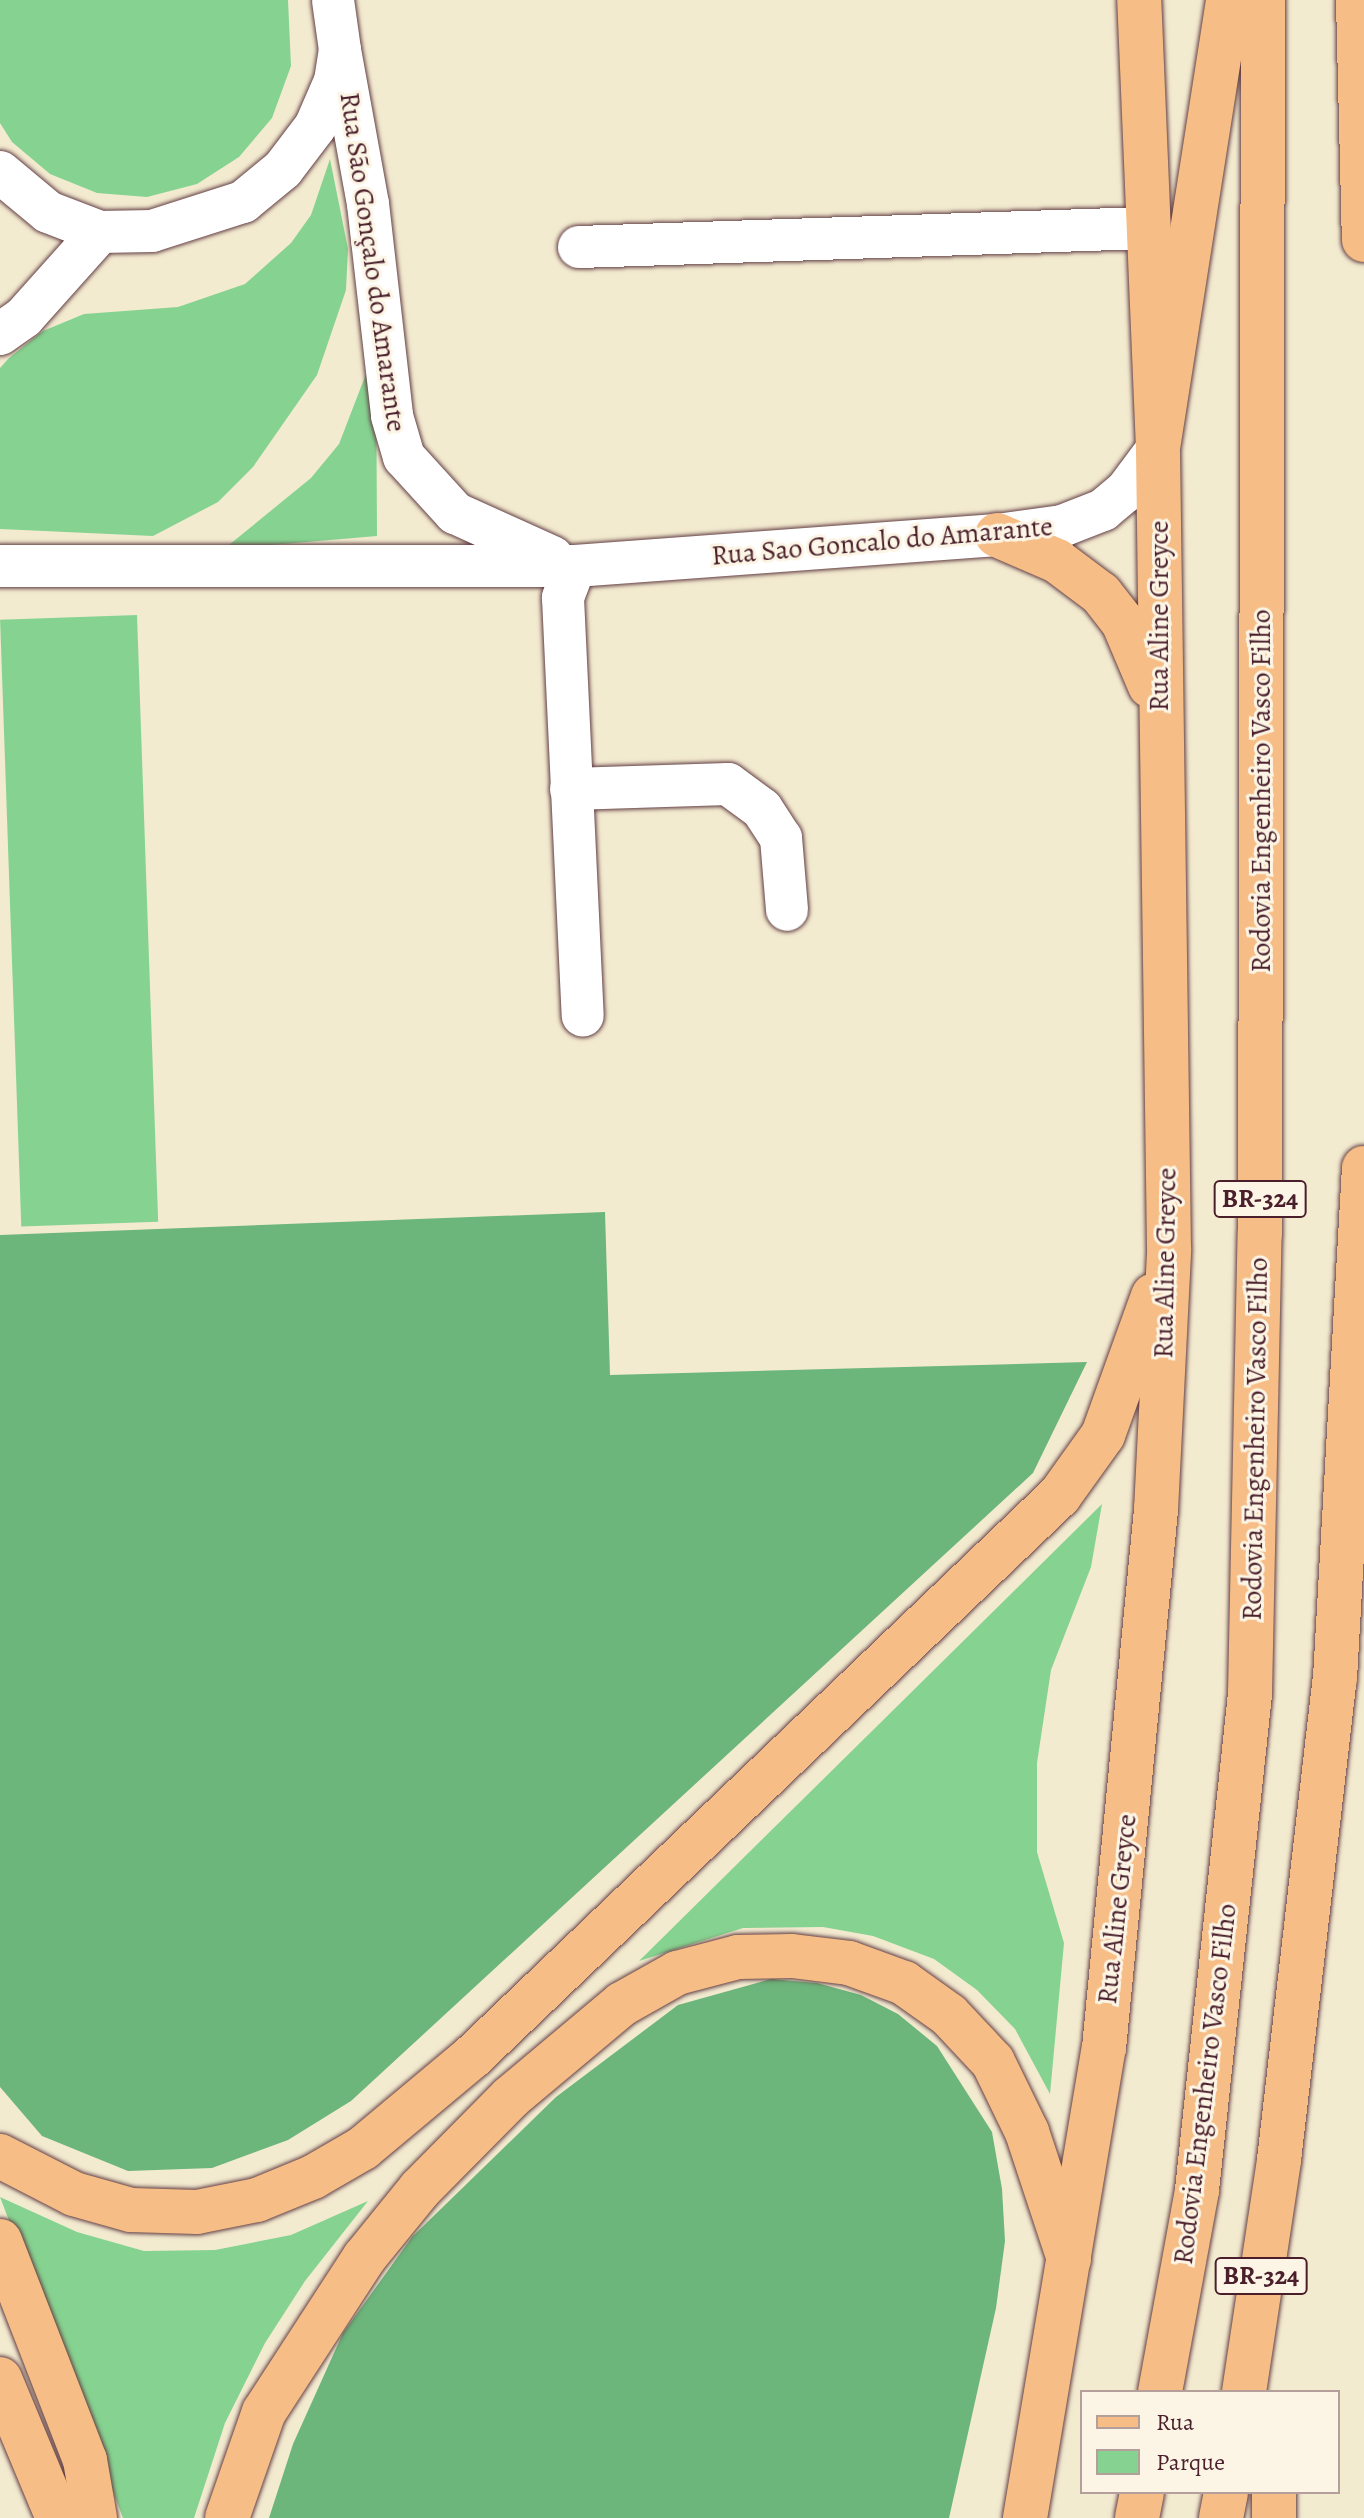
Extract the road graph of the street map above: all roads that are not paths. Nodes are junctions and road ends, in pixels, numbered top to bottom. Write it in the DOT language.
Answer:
graph roads {
  1 [pos="333,0"];
  2 [pos="1139,0"];
  3 [pos="1228,0"];
  4 [pos="1263,0"];
  5 [pos="1358,0"];
  6 [pos="340,50"];
  7 [pos="0,172"];
  8 [pos="1146,228"];
  9 [pos="100,232"];
  10 [pos="1364,240"];
  11 [pos="579,247"];
  12 [pos="0,334"];
  13 [pos="1158,448"];
  14 [pos="997,535"];
  15 [pos="0,566"];
  16 [pos="575,566"];
  17 [pos="1159,717"];
  18 [pos="571,789"];
  19 [pos="787,910"];
  20 [pos="583,1016"];
  21 [pos="1364,1168"];
  22 [pos="1169,1249"];
  23 [pos="0,2156"];
  24 [pos="1279,2160"];
  25 [pos="0,2241"];
  26 [pos="1071,2264"];
  27 [pos="0,2379"];
  28 [pos="1160,2390"];
  29 [pos="1244,2390"];
  30 [pos="1276,2390"];
  31 [pos="1142,2494"];
  32 [pos="1226,2494"];
  33 [pos="1274,2494"];
  34 [pos="58,2518"];
  35 [pos="95,2518"];
  36 [pos="227,2518"];
  37 [pos="1025,2518"];
  38 [pos="1137,2518"];
  39 [pos="1221,2518"];
  40 [pos="1274,2518"];
  1 -- 6 [label="lane, Rua São Gonçalo do Amarante"];
  2 -- 8 [label="main road, Rua Aline Greyce"];
  3 -- 13 [label="main road"];
  4 -- 28 [label="main road, Rodovia Engenheiro Vasco Filho / BR-324"];
  5 -- 10 [label="main road"];
  6 -- 9 [label="lane"];
  6 -- 16 [label="lane, Rua São Gonçalo do Amarante"];
  7 -- 9 [label="lane"];
  8 -- 11 [label="lane"];
  8 -- 13 [label="main road, Rua Aline Greyce"];
  9 -- 12 [label="lane"];
  13 -- 14 [label="lane, Rua Sao Goncalo do Amarante"];
  13 -- 17 [label="main road, Rua Aline Greyce"];
  14 -- 16 [label="lane, Rua Sao Goncalo do Amarante"];
  14 -- 17 [label="main road"];
  15 -- 16 [label="lane, Rua Sao Goncalo do Amarante"];
  16 -- 18 [label="lane"];
  17 -- 22 [label="main road, Rua Aline Greyce"];
  18 -- 19 [label="lane"];
  18 -- 20 [label="lane"];
  21 -- 24 [label="main road, BR-324"];
  22 -- 23 [label="main road"];
  22 -- 26 [label="main road, Rua Aline Greyce"];
  24 -- 29 [label="main road, BR-324"];
  24 -- 30 [label="main road"];
  25 -- 35 [label="main road"];
  26 -- 36 [label="main road"];
  26 -- 37 [label="main road, Rua Aline Greyce"];
  27 -- 34 [label="main road"];
  31 -- 38 [label="main road"];
  32 -- 39 [label="main road"];
  33 -- 40 [label="main road"];
}
